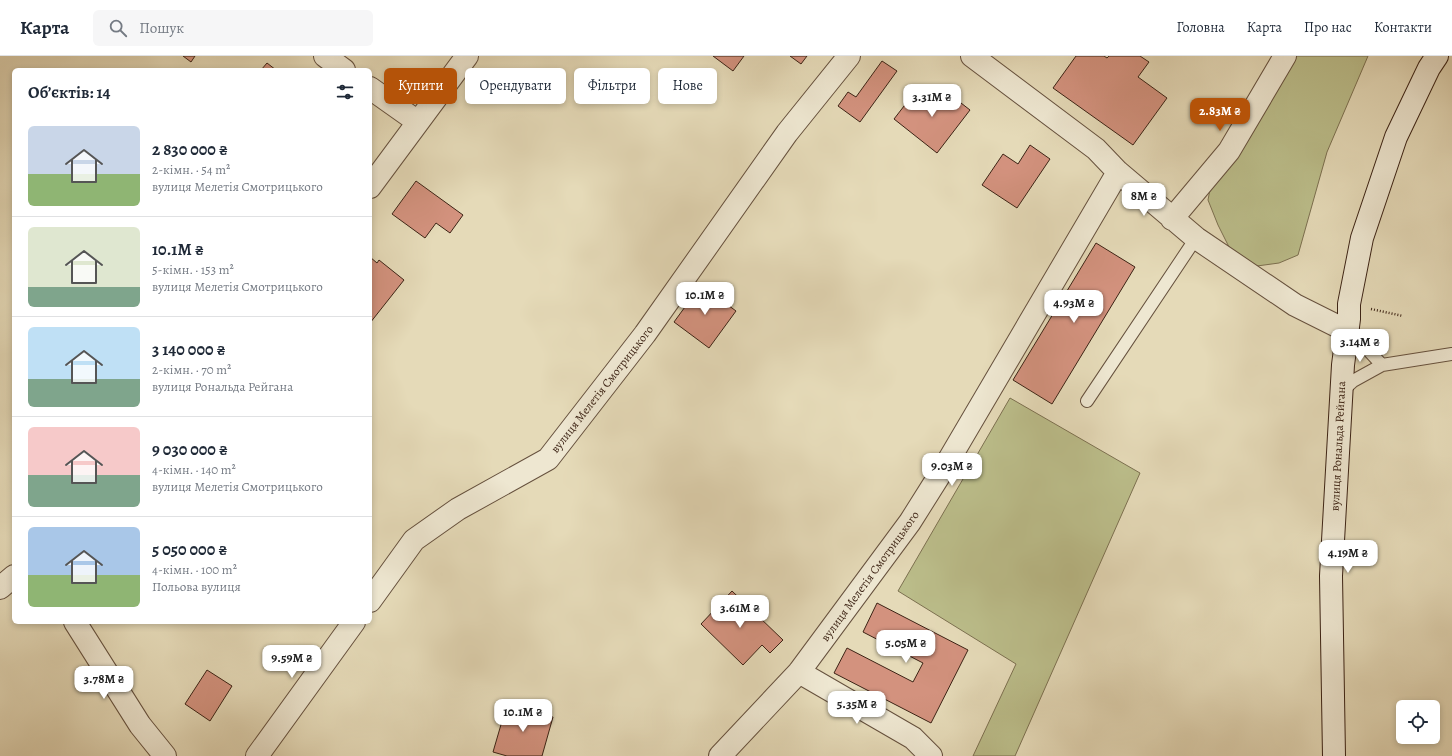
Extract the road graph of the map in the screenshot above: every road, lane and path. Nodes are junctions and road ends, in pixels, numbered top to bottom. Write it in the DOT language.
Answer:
graph roads {
  1 [pos="325,56"];
  2 [pos="467,56"];
  3 [pos="849,56"];
  4 [pos="972,56"];
  5 [pos="1285,56"];
  6 [pos="1437,56"];
  7 [pos="341,68"];
  8 [pos="372,89"];
  9 [pos="418,122"];
  10 [pos="1118,172"];
  11 [pos="372,184"];
  12 [pos="1172,219"];
  13 [pos="1196,238"];
  14 [pos="1348,325"];
  15 [pos="1452,354"];
  16 [pos="1382,365"];
  17 [pos="1341,392"];
  18 [pos="1087,402"];
  19 [pos="12,578"];
  20 [pos="0,588"];
  21 [pos="372,598"];
  22 [pos="76,624"];
  23 [pos="353,624"];
  24 [pos="799,672"];
  25 [pos="165,756"];
  26 [pos="258,756"];
  27 [pos="720,756"];
  28 [pos="931,756"];
  29 [pos="1334,756"];
  1 -- 7 [label="street"];
  2 -- 9 [label="street"];
  3 -- 21 [label="street, вулиця Мелетія Смотрицького"];
  4 -- 10 [label="street"];
  5 -- 12 [label="street"];
  6 -- 14 [label="street, вулиця Рональда Рейгана"];
  8 -- 9 [label="street"];
  9 -- 11 [label="street"];
  10 -- 12 [label="street"];
  10 -- 24 [label="street, вулиця Мелетія Смотрицького"];
  12 -- 13 [label="street"];
  13 -- 14 [label="street"];
  13 -- 18 [label="lane"];
  14 -- 16 [label="lane"];
  14 -- 17 [label="street, вулиця Рональда Рейгана"];
  15 -- 16 [label="lane"];
  16 -- 17 [label="lane"];
  17 -- 29 [label="street, вулиця Рональда Рейгана"];
  19 -- 20 [label="street"];
  22 -- 25 [label="street"];
  23 -- 26 [label="street"];
  24 -- 27 [label="street, вулиця Мелетія Смотрицького"];
  24 -- 28 [label="street"];
}
